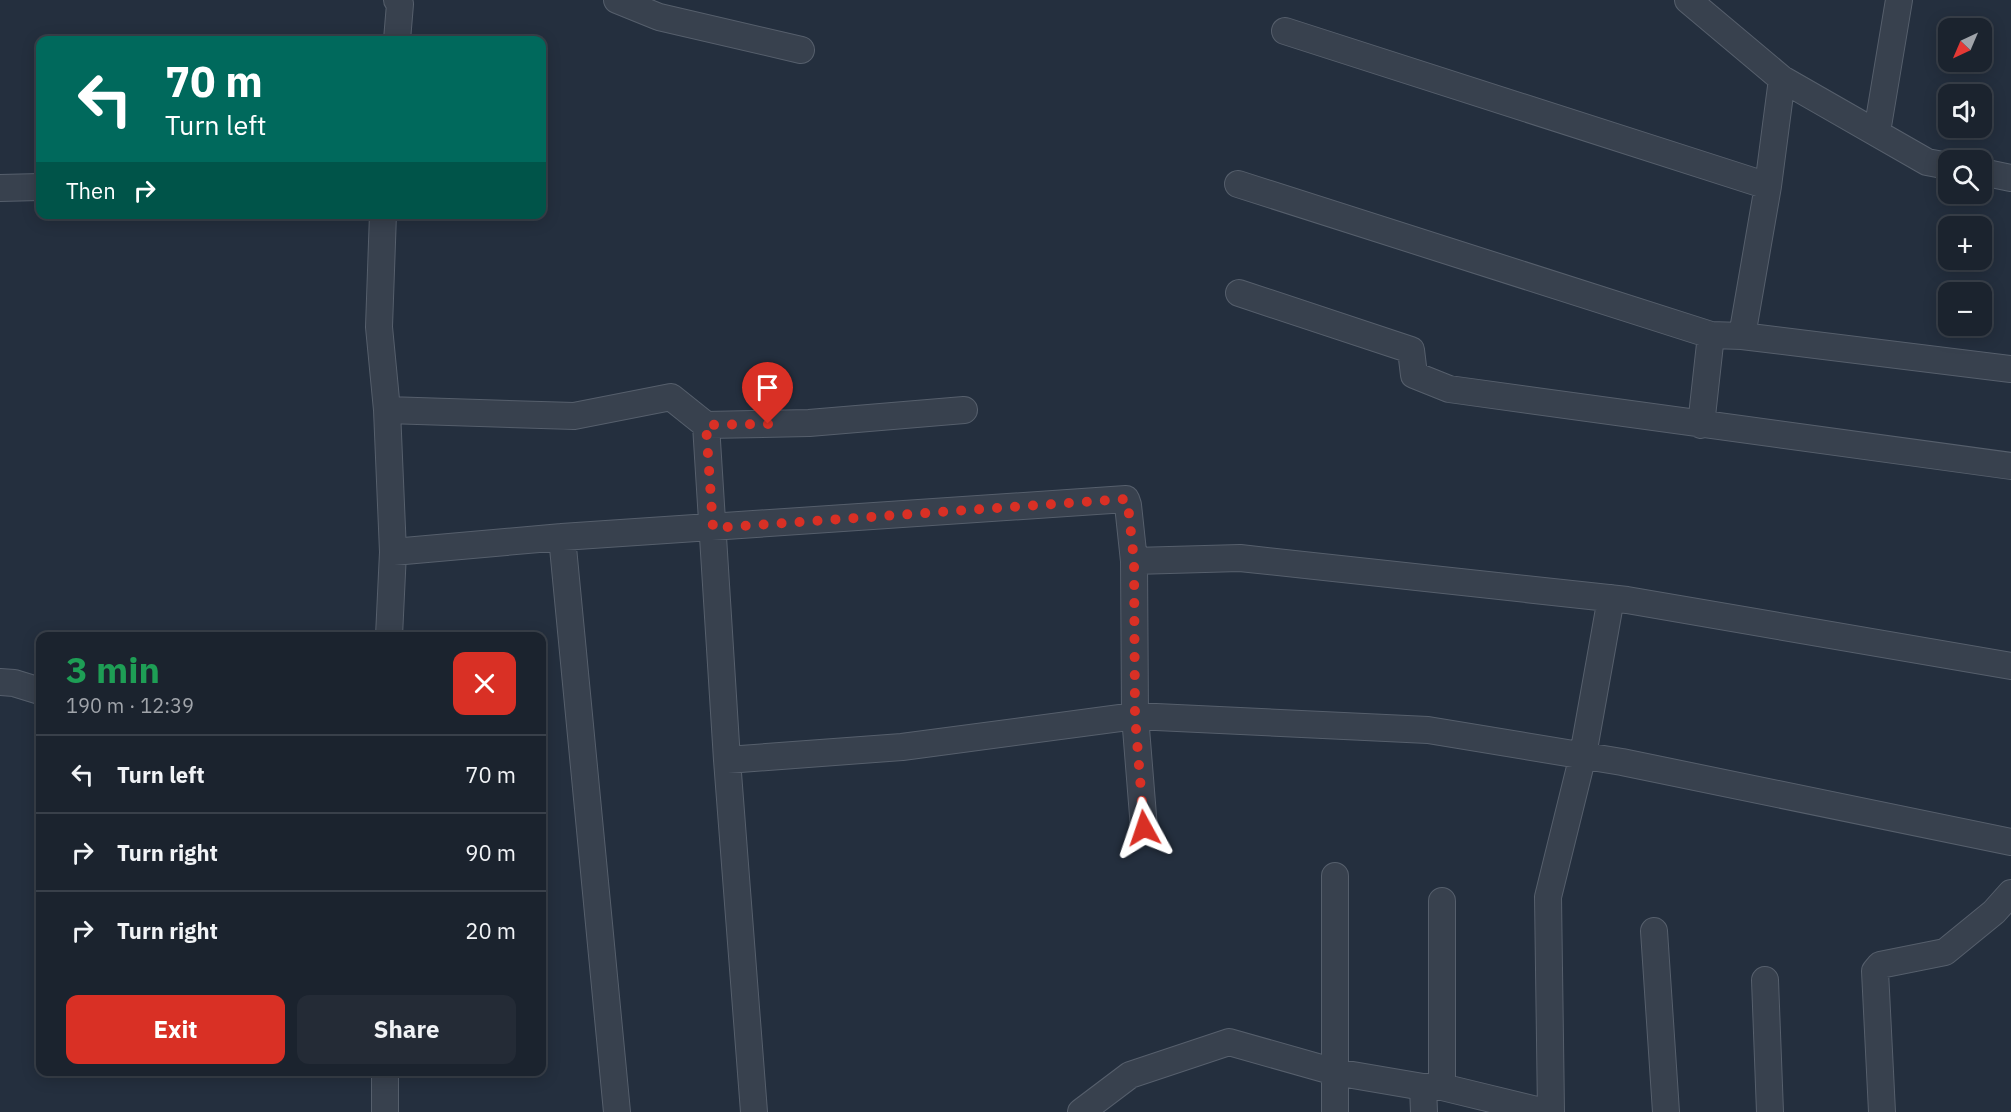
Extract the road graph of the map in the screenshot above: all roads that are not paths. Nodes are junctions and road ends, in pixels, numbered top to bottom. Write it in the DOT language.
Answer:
graph roads {
  1 [pos="617,0"];
  2 [pos="1688,0"];
  3 [pos="1899,0"];
  4 [pos="400,1"];
  5 [pos="1285,31"];
  6 [pos="397,36"];
  7 [pos="801,50"];
  8 [pos="1782,79"];
  9 [pos="1877,132"];
  10 [pos="1938,164"];
  11 [pos="1992,174"];
  12 [pos="2011,178"];
  13 [pos="1238,184"];
  14 [pos="1768,186"];
  15 [pos="36,187"];
  16 [pos="0,188"];
  17 [pos="383,219"];
  18 [pos="1239,293"];
  19 [pos="1712,334"];
  20 [pos="1742,336"];
  21 [pos="2011,369"];
  22 [pos="387,410"];
  23 [pos="964,410"];
  24 [pos="706,425"];
  25 [pos="1701,425"];
  26 [pos="2011,466"];
  27 [pos="713,528"];
  28 [pos="562,537"];
  29 [pos="393,552"];
  30 [pos="1134,561"];
  31 [pos="1611,598"];
  32 [pos="389,632"];
  33 [pos="2011,666"];
  34 [pos="0,682"];
  35 [pos="36,690"];
  36 [pos="1135,716"];
  37 [pos="1583,755"];
  38 [pos="727,760"];
  39 [pos="1144,828"];
  40 [pos="2011,842"];
  41 [pos="1335,876"];
  42 [pos="2011,892"];
  43 [pos="1442,901"];
  44 [pos="1654,931"];
  45 [pos="1765,980"];
  46 [pos="1335,1072"];
  47 [pos="386,1076"];
  48 [pos="1433,1087"];
  49 [pos="385,1112"];
  50 [pos="616,1112"];
  51 [pos="754,1112"];
  52 [pos="1081,1112"];
  53 [pos="1335,1112"];
  54 [pos="1424,1112"];
  55 [pos="1545,1112"];
  56 [pos="1551,1112"];
  57 [pos="1666,1112"];
  58 [pos="1770,1112"];
  59 [pos="1882,1112"];
  1 -- 7 [label="street"];
  2 -- 8 [label="street"];
  3 -- 9 [label="street"];
  4 -- 6 [label="street"];
  5 -- 14 [label="street"];
  8 -- 9 [label="street"];
  8 -- 14 [label="street"];
  9 -- 10 [label="street"];
  11 -- 12 [label="street"];
  13 -- 19 [label="street"];
  14 -- 20 [label="street"];
  15 -- 16 [label="street"];
  17 -- 22 [label="street"];
  18 -- 25 [label="street"];
  19 -- 20 [label="street"];
  19 -- 25 [label="street"];
  20 -- 21 [label="street"];
  22 -- 24 [label="street"];
  22 -- 29 [label="street"];
  23 -- 24 [label="street"];
  24 -- 27 [label="street"];
  25 -- 26 [label="street"];
  27 -- 28 [label="street"];
  27 -- 30 [label="street"];
  27 -- 38 [label="street"];
  28 -- 29 [label="street"];
  28 -- 50 [label="street"];
  29 -- 32 [label="street"];
  30 -- 31 [label="street"];
  30 -- 36 [label="street"];
  31 -- 33 [label="street"];
  31 -- 37 [label="street"];
  34 -- 35 [label="street"];
  36 -- 37 [label="street"];
  36 -- 38 [label="street"];
  36 -- 39 [label="street"];
  37 -- 40 [label="street"];
  37 -- 56 [label="street"];
  38 -- 51 [label="street"];
  41 -- 46 [label="street"];
  42 -- 59 [label="street"];
  43 -- 48 [label="street"];
  44 -- 57 [label="street"];
  45 -- 58 [label="street"];
  46 -- 48 [label="street"];
  46 -- 52 [label="street"];
  46 -- 53 [label="street"];
  47 -- 49 [label="street"];
  48 -- 54 [label="street"];
  48 -- 55 [label="street"];
}
